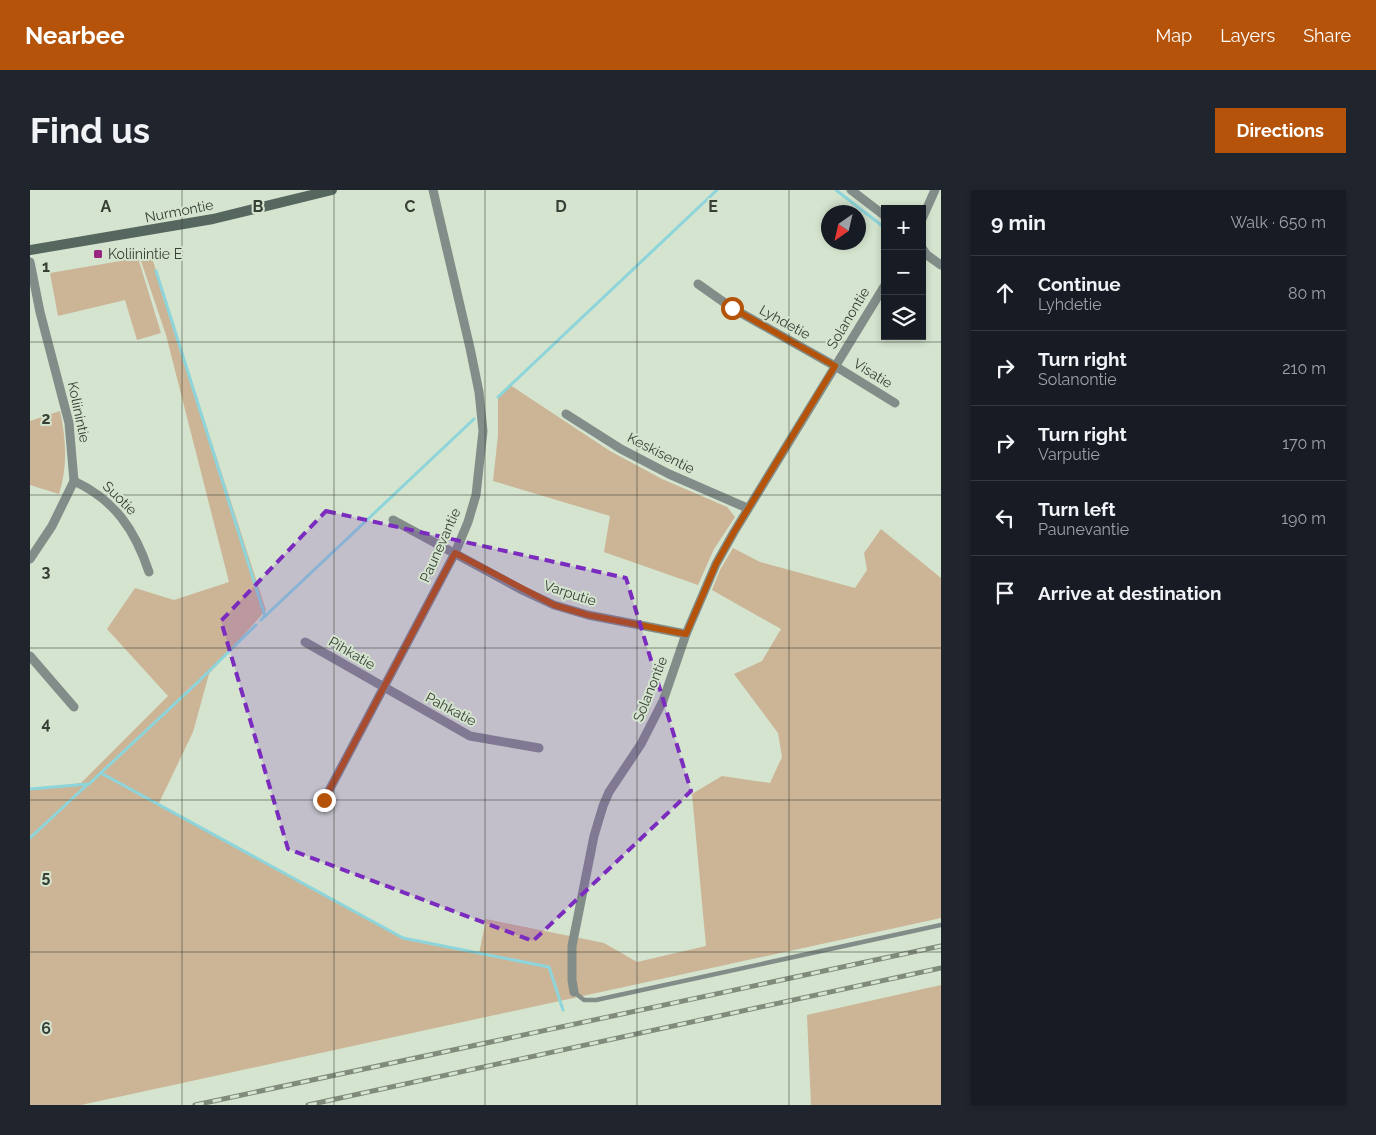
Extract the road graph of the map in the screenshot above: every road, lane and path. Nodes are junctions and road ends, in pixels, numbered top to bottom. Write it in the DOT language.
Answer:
graph roads {
  1 [pos="332,190"];
  2 [pos="433,190"];
  3 [pos="851,190"];
  4 [pos="936,190"];
  5 [pos="926,211"];
  6 [pos="881,213"];
  7 [pos="30,250"];
  8 [pos="923,250"];
  9 [pos="30,262"];
  10 [pos="941,265"];
  11 [pos="698,284"];
  12 [pos="881,291"];
  13 [pos="835,366"];
  14 [pos="895,404"];
  15 [pos="566,414"];
  16 [pos="74,481"];
  17 [pos="747,508"];
  18 [pos="393,520"];
  19 [pos="455,553"];
  20 [pos="30,559"];
  21 [pos="149,572"];
  22 [pos="686,634"];
  23 [pos="305,642"];
  24 [pos="30,656"];
  25 [pos="385,688"];
  26 [pos="74,707"];
  27 [pos="539,748"];
  28 [pos="324,800"];
  29 [pos="941,925"];
  30 [pos="574,992"];
  1 -- 7 [label="main road, Nurmontie"];
  2 -- 19 [label="street, Paunevantie"];
  3 -- 6 [label="street"];
  4 -- 5 [label="street"];
  8 -- 10 [label="street"];
  9 -- 16 [label="street, Koliinintie"];
  11 -- 13 [label="street, Lyhdetie"];
  12 -- 13 [label="street, Solanontie"];
  13 -- 14 [label="street, Visatie"];
  13 -- 17 [label="street, Solanontie"];
  15 -- 17 [label="street, Keskisentie"];
  16 -- 20 [label="street"];
  16 -- 21 [label="street, Suotie"];
  17 -- 22 [label="street, Solanontie"];
  18 -- 19 [label="street, Varputie"];
  19 -- 22 [label="street, Varputie"];
  19 -- 25 [label="street, Paunevantie"];
  22 -- 30 [label="street, Solanontie"];
  23 -- 25 [label="street, Pihkatie"];
  24 -- 26 [label="street"];
  25 -- 27 [label="street, Pahkatie"];
  25 -- 28 [label="street, Paunevantie"];
  29 -- 30 [label="lane"];
}
